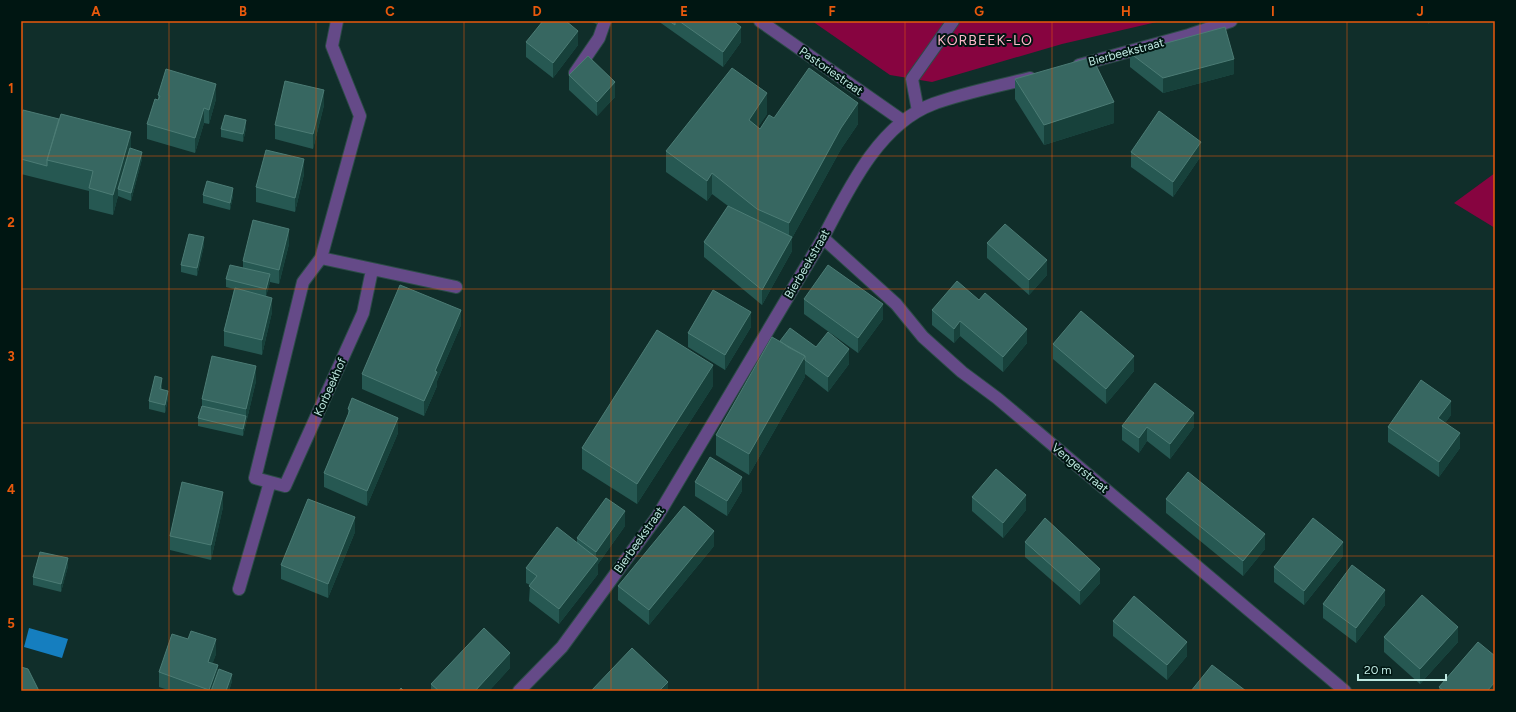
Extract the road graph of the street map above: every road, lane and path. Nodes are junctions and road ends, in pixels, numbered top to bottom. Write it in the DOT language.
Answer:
graph roads {
  1 [pos="337,21"];
  2 [pos="605,21"];
  3 [pos="760,21"];
  4 [pos="953,21"];
  5 [pos="1230,21"];
  6 [pos="1067,68"];
  7 [pos="574,74"];
  8 [pos="1044,74"];
  9 [pos="918,111"];
  10 [pos="903,121"];
  11 [pos="824,238"];
  12 [pos="321,258"];
  13 [pos="372,270"];
  14 [pos="456,287"];
  15 [pos="270,482"];
  16 [pos="239,589"];
  17 [pos="519,691"];
  18 [pos="1345,691"];
  1 -- 12 [label="street"];
  2 -- 7 [label="street"];
  3 -- 10 [label="street, Pastoriestraat"];
  4 -- 9 [label="street"];
  5 -- 6 [label="street, Bierbeekstraat"];
  8 -- 9 [label="street, Bierbeekstraat"];
  9 -- 10 [label="street, Bierbeekstraat"];
  10 -- 11 [label="street, Bierbeekstraat"];
  11 -- 17 [label="street, Bierbeekstraat"];
  11 -- 18 [label="street, Vengerstraat"];
  12 -- 13 [label="street"];
  12 -- 15 [label="street"];
  13 -- 14 [label="street"];
  13 -- 15 [label="street, Korbeekhof"];
  15 -- 16 [label="street"];
}
